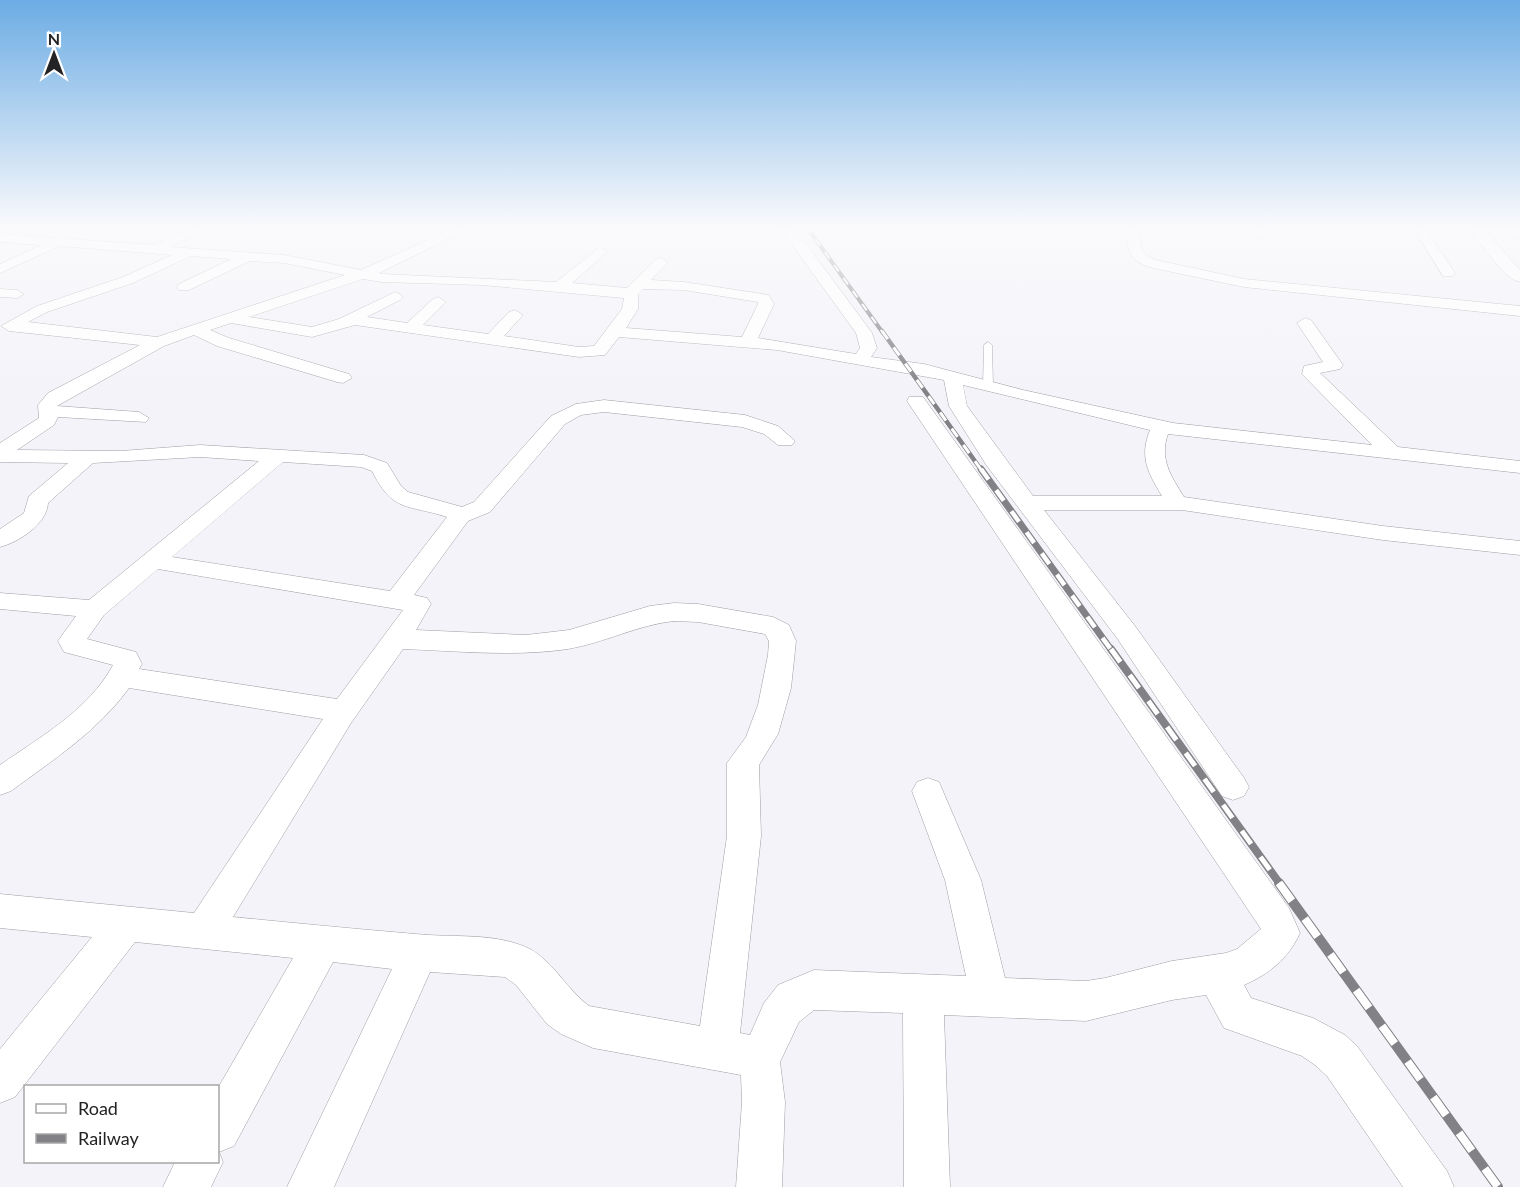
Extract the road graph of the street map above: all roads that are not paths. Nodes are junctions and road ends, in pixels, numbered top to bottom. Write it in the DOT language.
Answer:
graph roads {
  1 [pos="124,281"];
  2 [pos="196,281"];
  3 [pos="339,281"];
  4 [pos="465,281"];
  5 [pos="565,281"];
  6 [pos="642,281"];
  7 [pos="826,281"];
  8 [pos="1236,281"];
  9 [pos="184,287"];
  10 [pos="559,287"];
  11 [pos="634,289"];
  12 [pos="0,293"];
  13 [pos="17,294"];
  14 [pos="394,297"];
  15 [pos="438,302"];
  16 [pos="1520,311"];
  17 [pos="515,315"];
  18 [pos="231,319"];
  19 [pos="346,321"];
  20 [pos="1305,323"];
  21 [pos="5,326"];
  22 [pos="410,328"];
  23 [pos="617,329"];
  24 [pos="196,330"];
  25 [pos="492,340"];
  26 [pos="158,342"];
  27 [pos="748,342"];
  28 [pos="988,345"];
  29 [pos="860,360"];
  30 [pos="952,376"];
  31 [pos="343,378"];
  32 [pos="988,386"];
  33 [pos="916,401"];
  34 [pos="48,411"];
  35 [pos="139,418"];
  36 [pos="1161,427"];
  37 [pos="785,441"];
  38 [pos="0,454"];
  39 [pos="280,454"];
  40 [pos="1393,454"];
  41 [pos="87,457"];
  42 [pos="1520,467"];
  43 [pos="1028,503"];
  44 [pos="1177,503"];
  45 [pos="460,516"];
  46 [pos="0,540"];
  47 [pos="1520,548"];
  48 [pos="153,561"];
  49 [pos="398,599"];
  50 [pos="0,601"];
  51 [pos="95,609"];
  52 [pos="396,639"];
  53 [pos="123,677"];
  54 [pos="340,716"];
  55 [pos="0,782"];
  56 [pos="1233,787"];
  57 [pos="928,791"];
  58 [pos="0,910"];
  59 [pos="127,922"];
  60 [pos="204,930"];
  61 [pos="323,943"];
  62 [pos="419,952"];
  63 [pos="1209,976"];
  64 [pos="923,994"];
  65 [pos="990,996"];
  66 [pos="717,1050"];
  67 [pos="759,1062"];
  68 [pos="0,1082"];
  69 [pos="219,1128"];
  70 [pos="199,1163"];
  71 [pos="186,1187"];
  72 [pos="310,1187"];
  73 [pos="759,1187"];
  74 [pos="927,1187"];
  75 [pos="1431,1187"];
  1 -- 21 [label="street"];
  2 -- 9 [label="street"];
  3 -- 18 [label="street"];
  4 -- 10 [label="street"];
  5 -- 10 [label="street"];
  6 -- 11 [label="street"];
  7 -- 29 [label="street"];
  8 -- 16 [label="street"];
  10 -- 11 [label="street"];
  11 -- 23 [label="street"];
  11 -- 27 [label="street"];
  12 -- 13 [label="street"];
  14 -- 19 [label="street"];
  15 -- 22 [label="street"];
  17 -- 25 [label="street"];
  18 -- 19 [label="street"];
  18 -- 24 [label="street"];
  19 -- 22 [label="street"];
  20 -- 40 [label="street"];
  21 -- 26 [label="street"];
  22 -- 25 [label="street"];
  23 -- 25 [label="street"];
  23 -- 27 [label="street"];
  24 -- 26 [label="street"];
  24 -- 31 [label="street"];
  26 -- 34 [label="street"];
  27 -- 29 [label="street"];
  28 -- 32 [label="lane"];
  29 -- 30 [label="street"];
  30 -- 32 [label="street"];
  30 -- 43 [label="street"];
  32 -- 36 [label="street"];
  33 -- 63 [label="street"];
  34 -- 35 [label="street"];
  34 -- 38 [label="street"];
  36 -- 40 [label="street"];
  36 -- 44 [label="street"];
  37 -- 45 [label="street"];
  38 -- 41 [label="street"];
  39 -- 41 [label="street"];
  39 -- 45 [label="street"];
  39 -- 48 [label="street"];
  40 -- 42 [label="street"];
  41 -- 46 [label="street"];
  43 -- 44 [label="street"];
  43 -- 56 [label="street"];
  44 -- 47 [label="street"];
  45 -- 49 [label="street"];
  48 -- 49 [label="street"];
  48 -- 51 [label="street"];
  49 -- 52 [label="street"];
  50 -- 51 [label="street"];
  51 -- 53 [label="street"];
  52 -- 54 [label="street"];
  52 -- 66 [label="street"];
  53 -- 54 [label="street"];
  53 -- 55 [label="street"];
  54 -- 60 [label="street"];
  57 -- 65 [label="street"];
  58 -- 59 [label="street"];
  59 -- 60 [label="street"];
  59 -- 68 [label="street"];
  60 -- 61 [label="street"];
  61 -- 62 [label="street"];
  61 -- 69 [label="street"];
  62 -- 66 [label="street"];
  62 -- 72 [label="street"];
  63 -- 65 [label="street"];
  63 -- 75 [label="street"];
  64 -- 65 [label="street"];
  64 -- 67 [label="street"];
  64 -- 74 [label="street"];
  66 -- 67 [label="street"];
  67 -- 73 [label="street"];
  70 -- 71 [label="street"];
}
